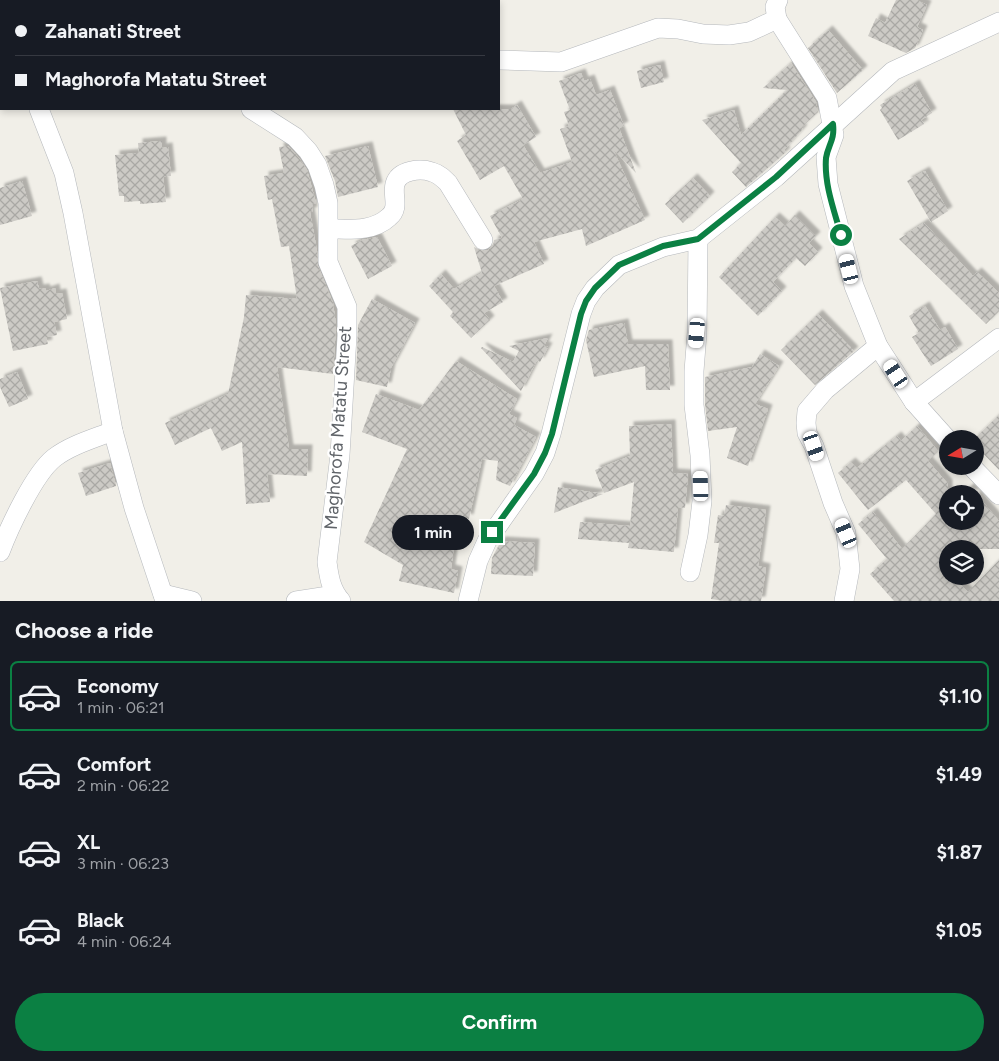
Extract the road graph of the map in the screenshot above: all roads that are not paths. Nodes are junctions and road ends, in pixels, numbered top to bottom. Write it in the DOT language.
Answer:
graph roads {
  1 [pos="778,0"];
  2 [pos="777,19"];
  3 [pos="999,22"];
  4 [pos="500,60"];
  5 [pos="39,110"];
  6 [pos="253,110"];
  7 [pos="833,124"];
  8 [pos="329,229"];
  9 [pos="698,239"];
  10 [pos="483,240"];
  11 [pos="999,338"];
  12 [pos="878,346"];
  13 [pos="914,402"];
  14 [pos="939,430"];
  15 [pos="114,431"];
  16 [pos="979,475"];
  17 [pos="999,495"];
  18 [pos="0,552"];
  19 [pos="690,572"];
  20 [pos="164,598"];
  21 [pos="338,598"];
  22 [pos="192,601"];
  23 [pos="296,601"];
  24 [pos="468,601"];
  25 [pos="844,601"];
  1 -- 2 [label="street"];
  2 -- 4 [label="street"];
  2 -- 7 [label="street"];
  3 -- 7 [label="street"];
  5 -- 15 [label="street"];
  6 -- 8 [label="street, Maghorofa Matatu Street"];
  7 -- 9 [label="street"];
  7 -- 12 [label="street"];
  8 -- 10 [label="street"];
  8 -- 21 [label="street, Maghorofa Matatu Street"];
  9 -- 19 [label="street"];
  9 -- 24 [label="street"];
  11 -- 13 [label="street"];
  12 -- 13 [label="street"];
  12 -- 25 [label="street"];
  13 -- 14 [label="street"];
  15 -- 18 [label="street"];
  15 -- 20 [label="street"];
  16 -- 17 [label="street"];
  20 -- 22 [label="street"];
  21 -- 23 [label="street"];
}
